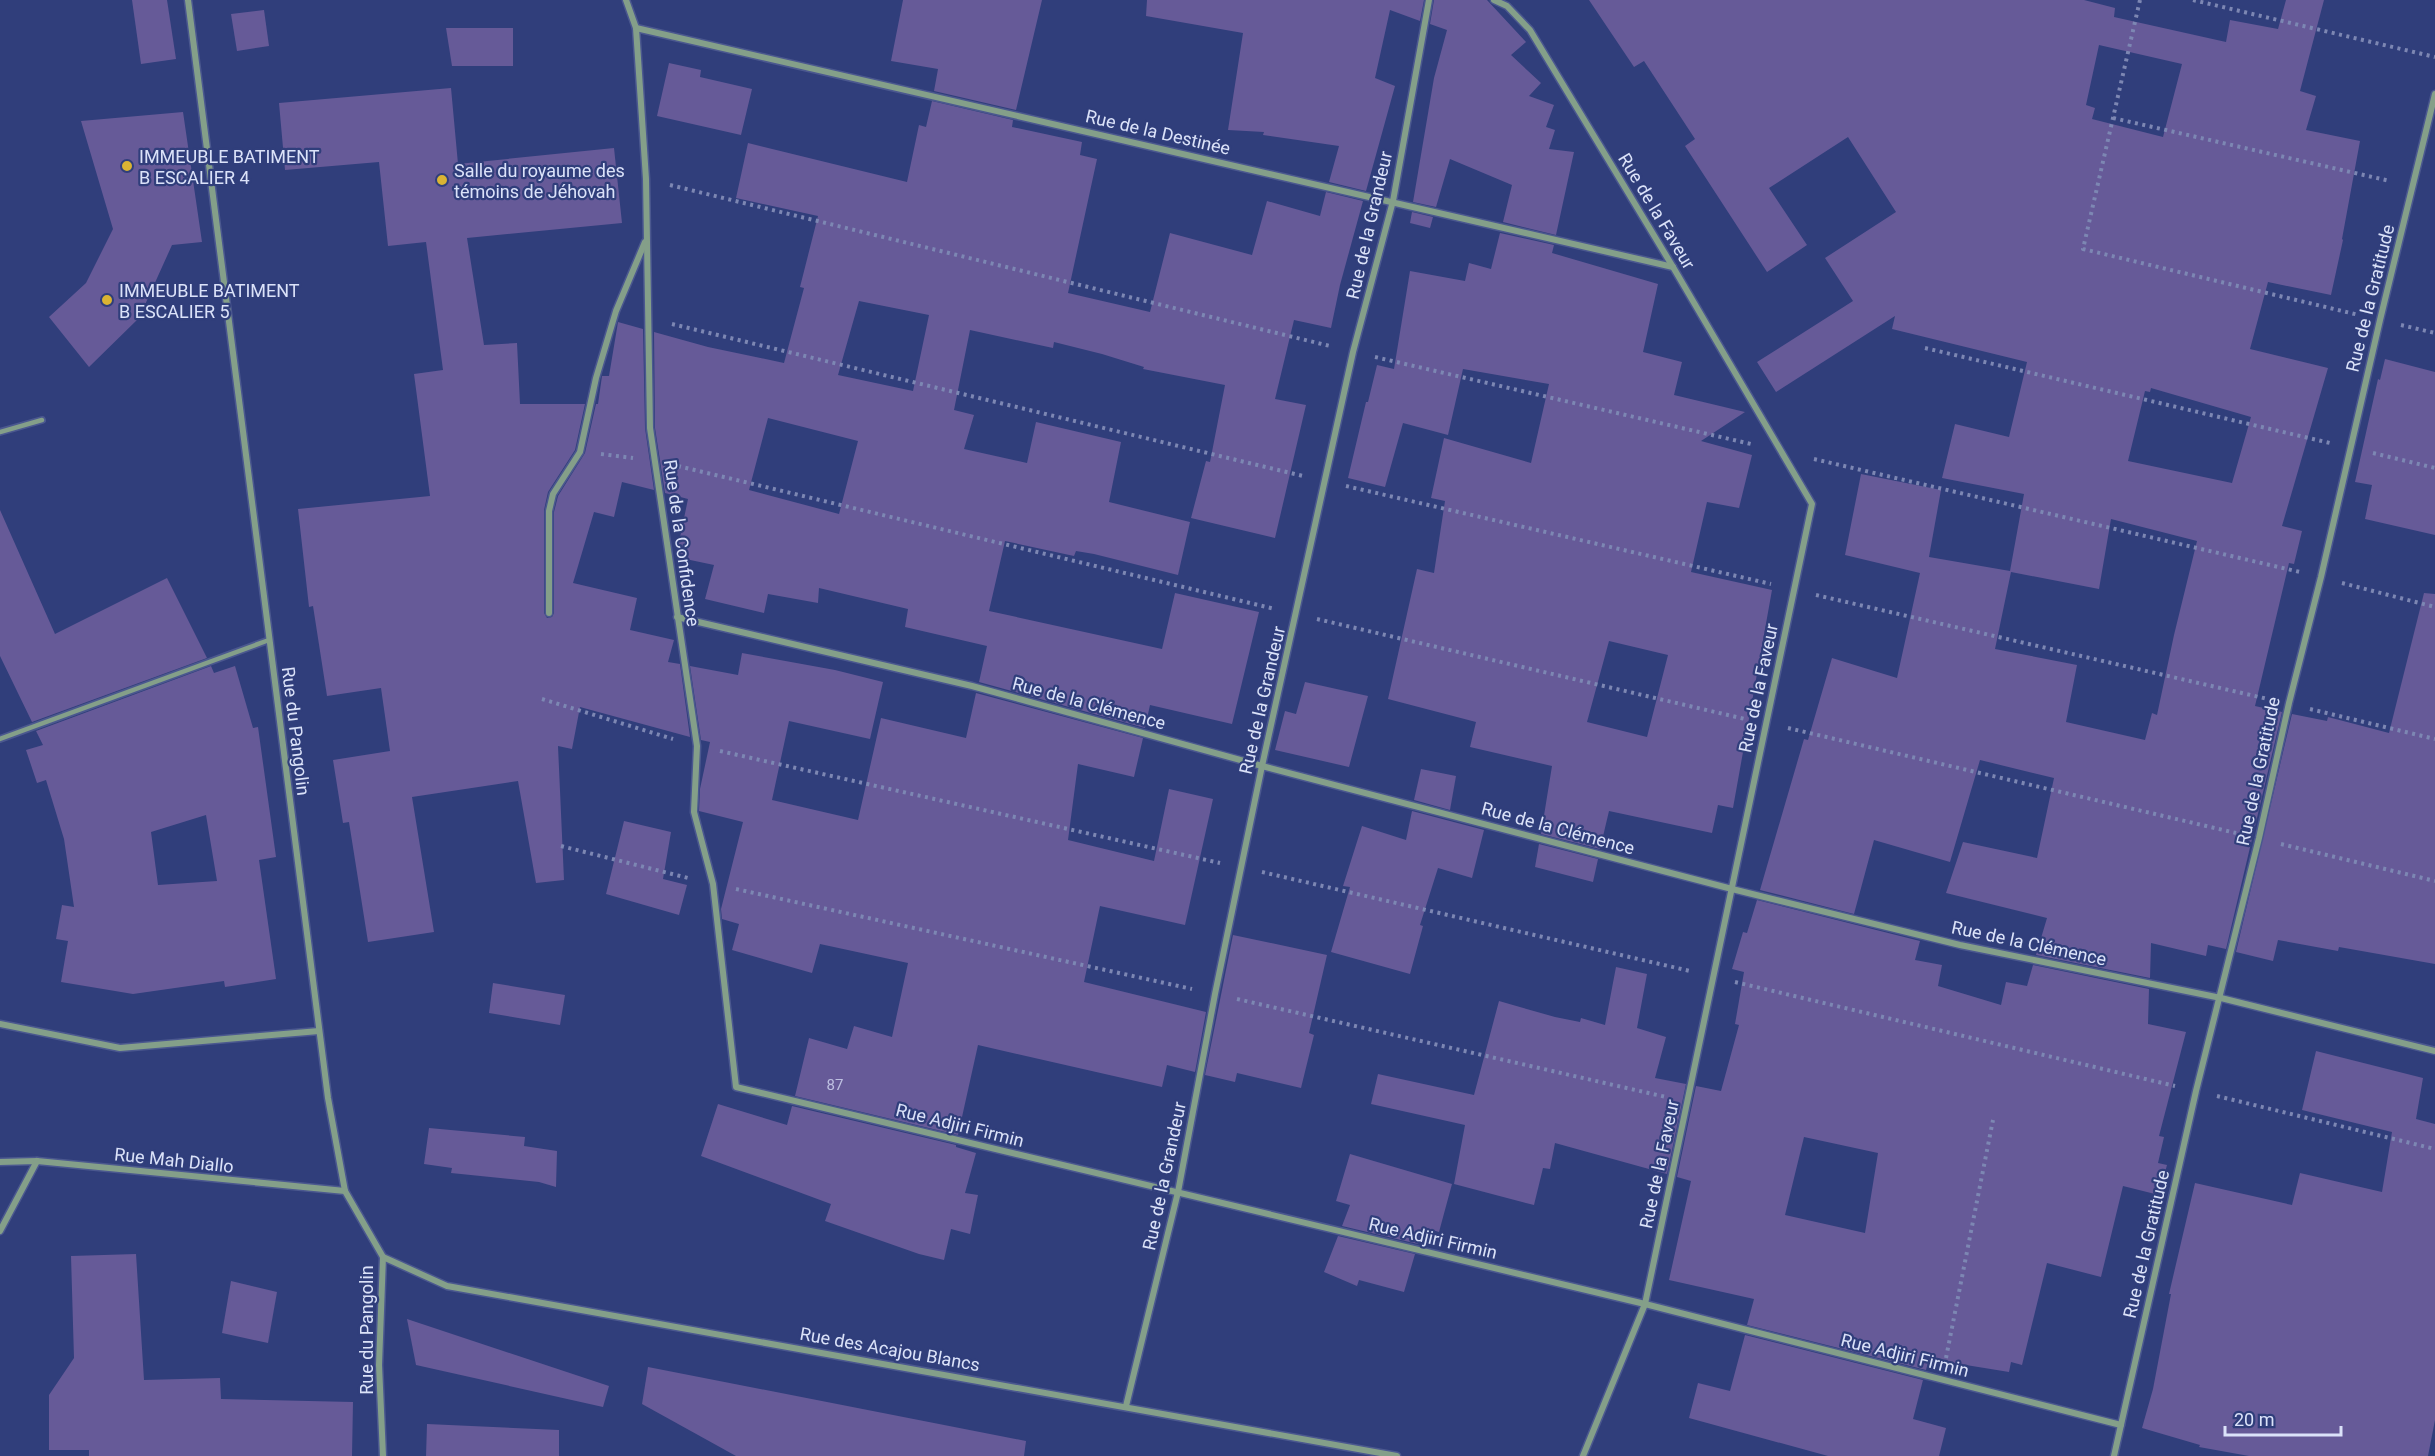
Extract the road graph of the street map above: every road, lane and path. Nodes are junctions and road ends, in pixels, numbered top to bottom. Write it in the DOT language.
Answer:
graph roads {
  1 [pos="188,0"];
  2 [pos="626,0"];
  3 [pos="1429,0"];
  4 [pos="1494,0"];
  5 [pos="2140,0"];
  6 [pos="2193,0"];
  7 [pos="636,28"];
  8 [pos="2435,57"];
  9 [pos="2435,94"];
  10 [pos="2113,118"];
  11 [pos="646,179"];
  12 [pos="2413,186"];
  13 [pos="1393,201"];
  14 [pos="646,238"];
  15 [pos="1673,267"];
  16 [pos="648,318"];
  17 [pos="2380,320"];
  18 [pos="2435,333"];
  19 [pos="1925,348"];
  20 [pos="1353,352"];
  21 [pos="42,420"];
  22 [pos="0,432"];
  23 [pos="2351,447"];
  24 [pos="1781,451"];
  25 [pos="580,452"];
  26 [pos="656,461"];
  27 [pos="2435,468"];
  28 [pos="1325,481"];
  29 [pos="2321,577"];
  30 [pos="1794,590"];
  31 [pos="2435,607"];
  32 [pos="549,613"];
  33 [pos="1296,615"];
  34 [pos="677,617"];
  35 [pos="269,640"];
  36 [pos="542,699"];
  37 [pos="2289,703"];
  38 [pos="1766,723"];
  39 [pos="0,739"];
  40 [pos="2435,739"];
  41 [pos="697,746"];
  42 [pos="1262,766"];
  43 [pos="2259,838"];
  44 [pos="561,846"];
  45 [pos="1242,868"];
  46 [pos="2435,881"];
  47 [pos="713,884"];
  48 [pos="1732,889"];
  49 [pos="1713,977"];
  50 [pos="1215,994"];
  51 [pos="2221,998"];
  52 [pos="0,1024"];
  53 [pos="319,1031"];
  54 [pos="2435,1051"];
  55 [pos="736,1087"];
  56 [pos="2196,1091"];
  57 [pos="1687,1102"];
  58 [pos="1993,1120"];
  59 [pos="2435,1149"];
  60 [pos="37,1161"];
  61 [pos="0,1162"];
  62 [pos="345,1191"];
  63 [pos="1178,1192"];
  64 [pos="0,1232"];
  65 [pos="382,1257"];
  66 [pos="1645,1304"];
  67 [pos="1942,1380"];
  68 [pos="1126,1406"];
  69 [pos="2121,1425"];
  70 [pos="383,1456"];
  71 [pos="1397,1456"];
  72 [pos="1583,1456"];
  73 [pos="2114,1456"];
  1 -- 35 [label="street, Rue du Pangolin"];
  2 -- 7 [label="street, Rue de la Confidence"];
  3 -- 13 [label="street, Rue de la Grandeur"];
  4 -- 15 [label="street, Rue de la Faveur"];
  5 -- 10 [label="path"];
  6 -- 8 [label="path"];
  7 -- 11 [label="street, Rue de la Confidence"];
  7 -- 13 [label="street, Rue de la Destinée"];
  9 -- 12 [label="street, Rue de la Gratitude"];
  10 -- 12 [label="path"];
  10 -- 17 [label="path"];
  11 -- 14 [label="street, Rue de la Confidence"];
  11 -- 20 [label="path"];
  12 -- 17 [label="street, Rue de la Gratitude"];
  13 -- 15 [label="street, Rue de la Destinée"];
  13 -- 20 [label="street, Rue de la Grandeur"];
  14 -- 16 [label="street, Rue de la Confidence"];
  14 -- 25 [label="street"];
  15 -- 24 [label="street, Rue de la Faveur"];
  16 -- 26 [label="street, Rue de la Confidence"];
  16 -- 28 [label="path"];
  17 -- 18 [label="path"];
  17 -- 23 [label="street, Rue de la Gratitude"];
  19 -- 23 [label="path"];
  20 -- 24 [label="path"];
  20 -- 28 [label="street, Rue de la Grandeur"];
  21 -- 22 [label="lane"];
  23 -- 27 [label="path"];
  23 -- 29 [label="street, Rue de la Gratitude"];
  24 -- 29 [label="path"];
  24 -- 30 [label="street, Rue de la Faveur"];
  25 -- 26 [label="path"];
  25 -- 32 [label="street"];
  26 -- 33 [label="path"];
  26 -- 34 [label="street, Rue de la Confidence"];
  28 -- 30 [label="path"];
  28 -- 33 [label="street, Rue de la Grandeur"];
  29 -- 31 [label="path"];
  29 -- 37 [label="street, Rue de la Gratitude"];
  30 -- 37 [label="path"];
  30 -- 38 [label="street, Rue de la Faveur"];
  33 -- 38 [label="path"];
  33 -- 42 [label="street, Rue de la Grandeur"];
  34 -- 41 [label="street, Rue de la Confidence"];
  34 -- 42 [label="street, Rue de la Clémence"];
  35 -- 39 [label="lane"];
  35 -- 53 [label="street, Rue du Pangolin"];
  36 -- 41 [label="path"];
  37 -- 40 [label="path"];
  37 -- 43 [label="street, Rue de la Gratitude"];
  38 -- 43 [label="path"];
  38 -- 48 [label="street, Rue de la Faveur"];
  41 -- 45 [label="path"];
  41 -- 47 [label="street, Rue de la Confidence"];
  42 -- 45 [label="street, Rue de la Grandeur"];
  42 -- 48 [label="street, Rue de la Clémence"];
  43 -- 46 [label="path"];
  43 -- 51 [label="street, Rue de la Gratitude"];
  44 -- 47 [label="path"];
  45 -- 49 [label="path"];
  45 -- 50 [label="street, Rue de la Grandeur"];
  47 -- 50 [label="path"];
  47 -- 55 [label="street, Rue de la Confidence"];
  48 -- 49 [label="street, Rue de la Faveur"];
  48 -- 51 [label="street, Rue de la Clémence"];
  49 -- 56 [label="path"];
  49 -- 57 [label="street, Rue de la Faveur"];
  50 -- 57 [label="path"];
  50 -- 63 [label="street, Rue de la Grandeur"];
  51 -- 54 [label="street, Rue de la Clémence"];
  51 -- 56 [label="street, Rue de la Gratitude"];
  52 -- 53 [label="street"];
  53 -- 62 [label="street, Rue du Pangolin"];
  55 -- 63 [label="street, Rue Adjiri Firmin"];
  56 -- 59 [label="path"];
  56 -- 69 [label="street, Rue de la Gratitude"];
  57 -- 66 [label="street, Rue de la Faveur"];
  58 -- 67 [label="path"];
  60 -- 61 [label="street, Rue Mah Diallo"];
  60 -- 62 [label="street, Rue Mah Diallo"];
  60 -- 64 [label="street"];
  62 -- 65 [label="street, Rue du Pangolin"];
  63 -- 66 [label="street, Rue Adjiri Firmin"];
  63 -- 68 [label="street, Rue de la Grandeur"];
  65 -- 68 [label="street, Rue des Acajou Blancs"];
  65 -- 70 [label="street, Rue du Pangolin"];
  66 -- 67 [label="street, Rue Adjiri Firmin"];
  66 -- 72 [label="street, Rue de la Faveur"];
  67 -- 69 [label="street, Rue Adjiri Firmin"];
  68 -- 71 [label="street, Rue des Acajou Blancs"];
  69 -- 73 [label="street, Rue de la Gratitude"];
}
